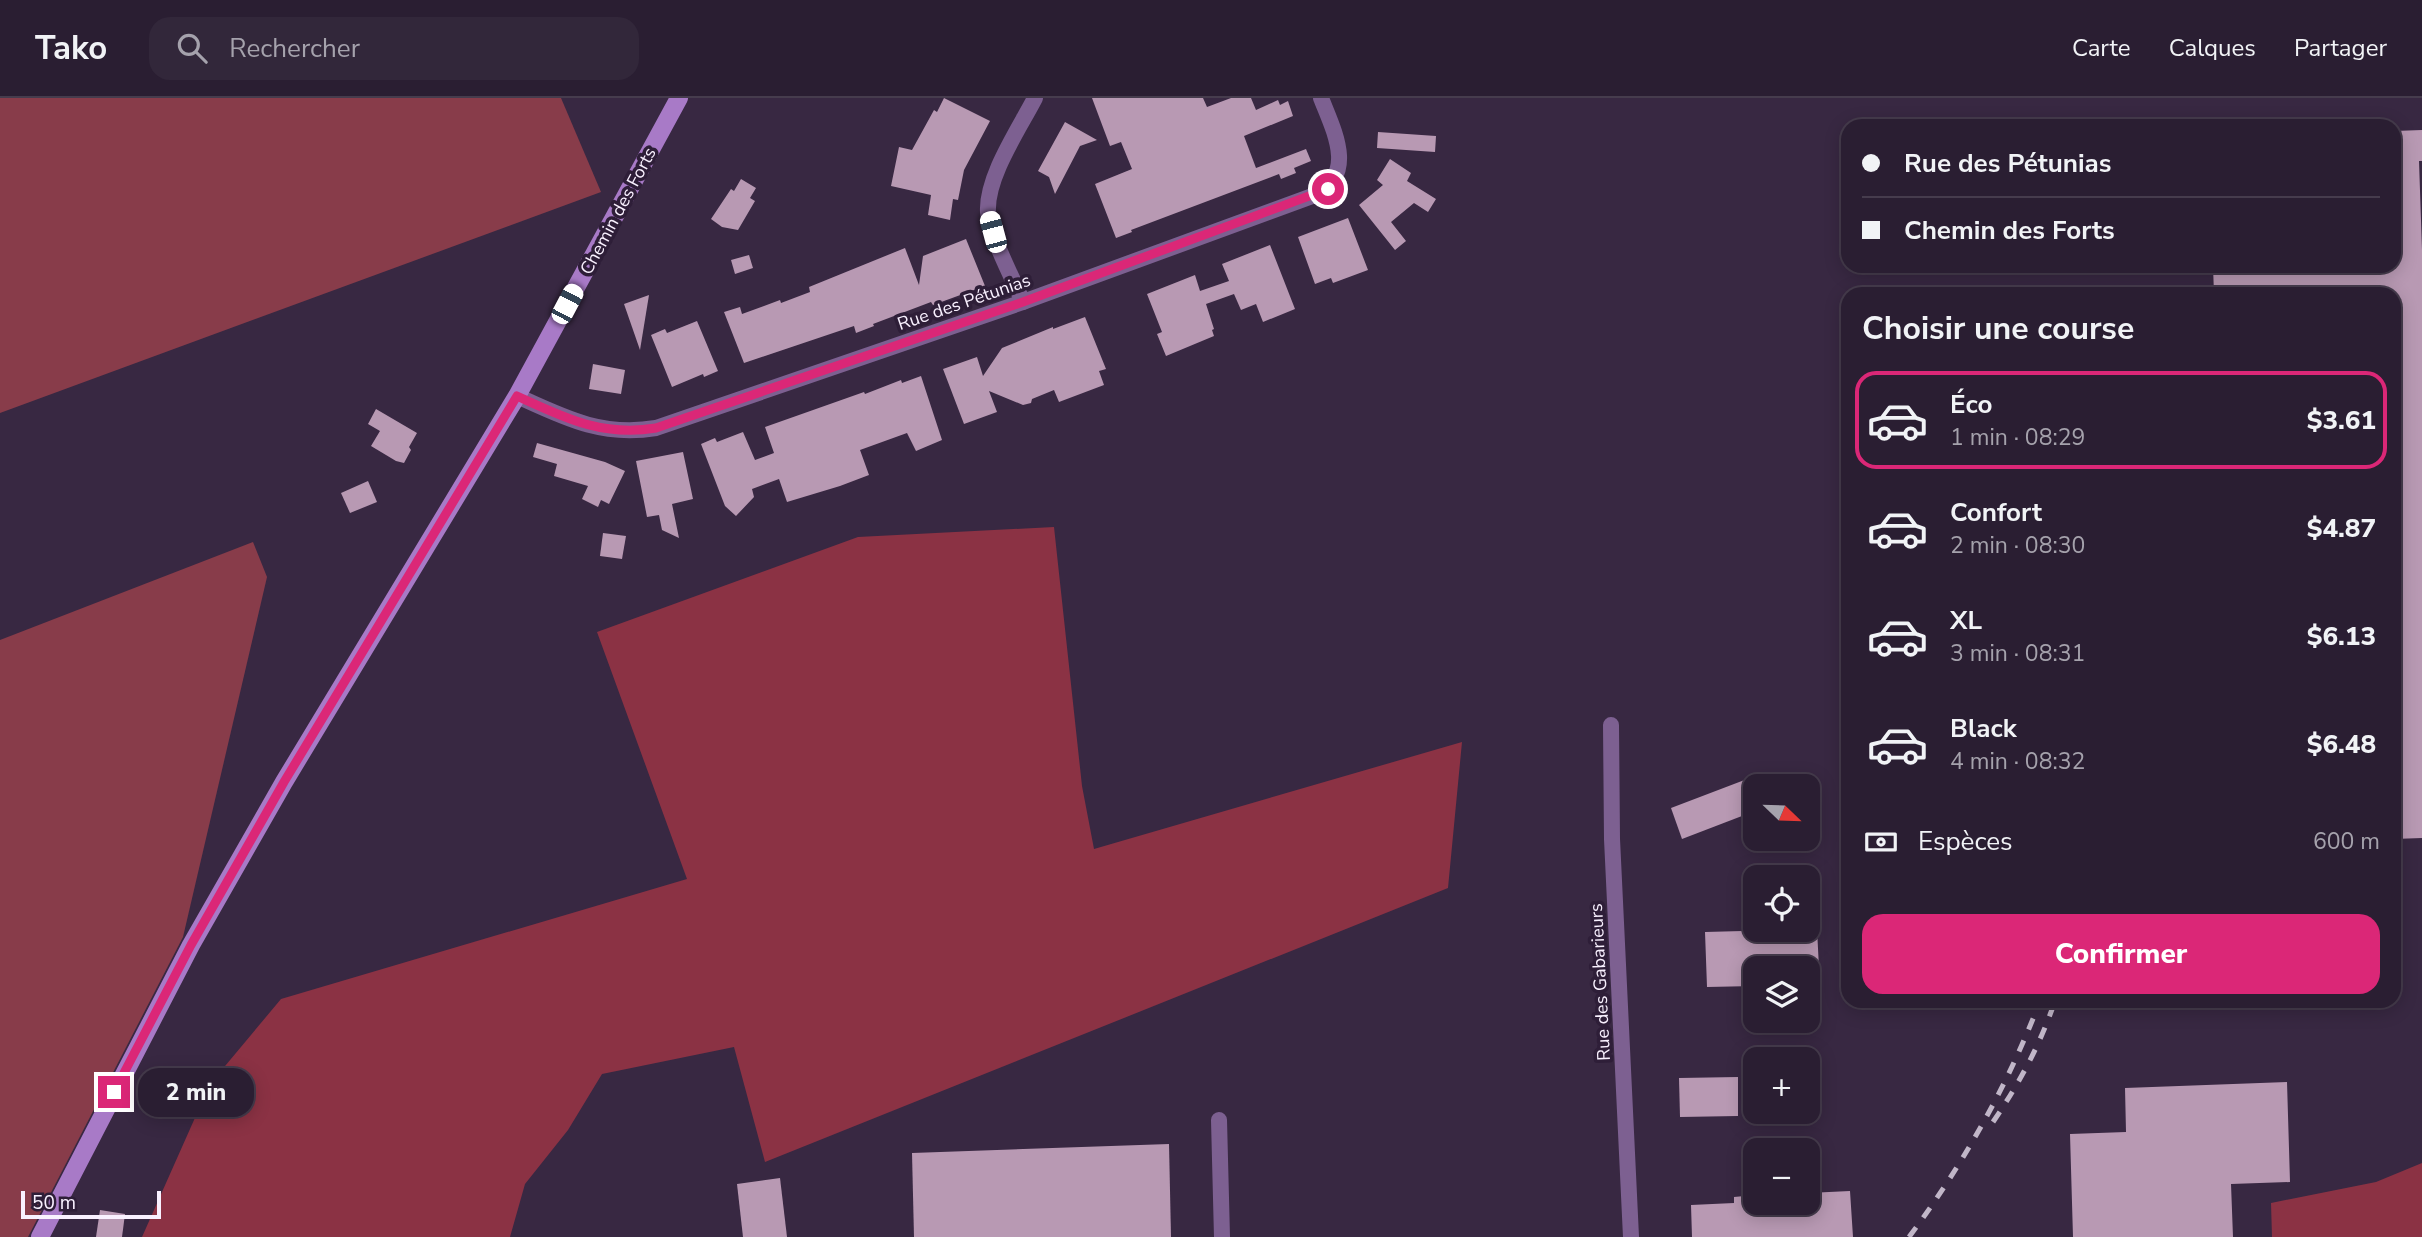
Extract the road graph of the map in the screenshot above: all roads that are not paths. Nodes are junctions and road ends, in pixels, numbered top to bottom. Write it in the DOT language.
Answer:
graph roads {
  1 [pos="679,98"];
  2 [pos="1035,98"];
  3 [pos="1321,98"];
  4 [pos="1023,302"];
  5 [pos="517,396"];
  6 [pos="1611,725"];
  7 [pos="1219,1120"];
  8 [pos="40,1237"];
  9 [pos="1222,1237"];
  10 [pos="1631,1237"];
  1 -- 5 [label="street, Chemin des Forts"];
  2 -- 4 [label="street"];
  3 -- 4 [label="street, Rue des Pétunias"];
  4 -- 5 [label="street, Rue des Pétunias"];
  5 -- 8 [label="street, Chemin des Forts"];
  6 -- 10 [label="street, Rue des Gabarieurs"];
  7 -- 9 [label="street"];
}
